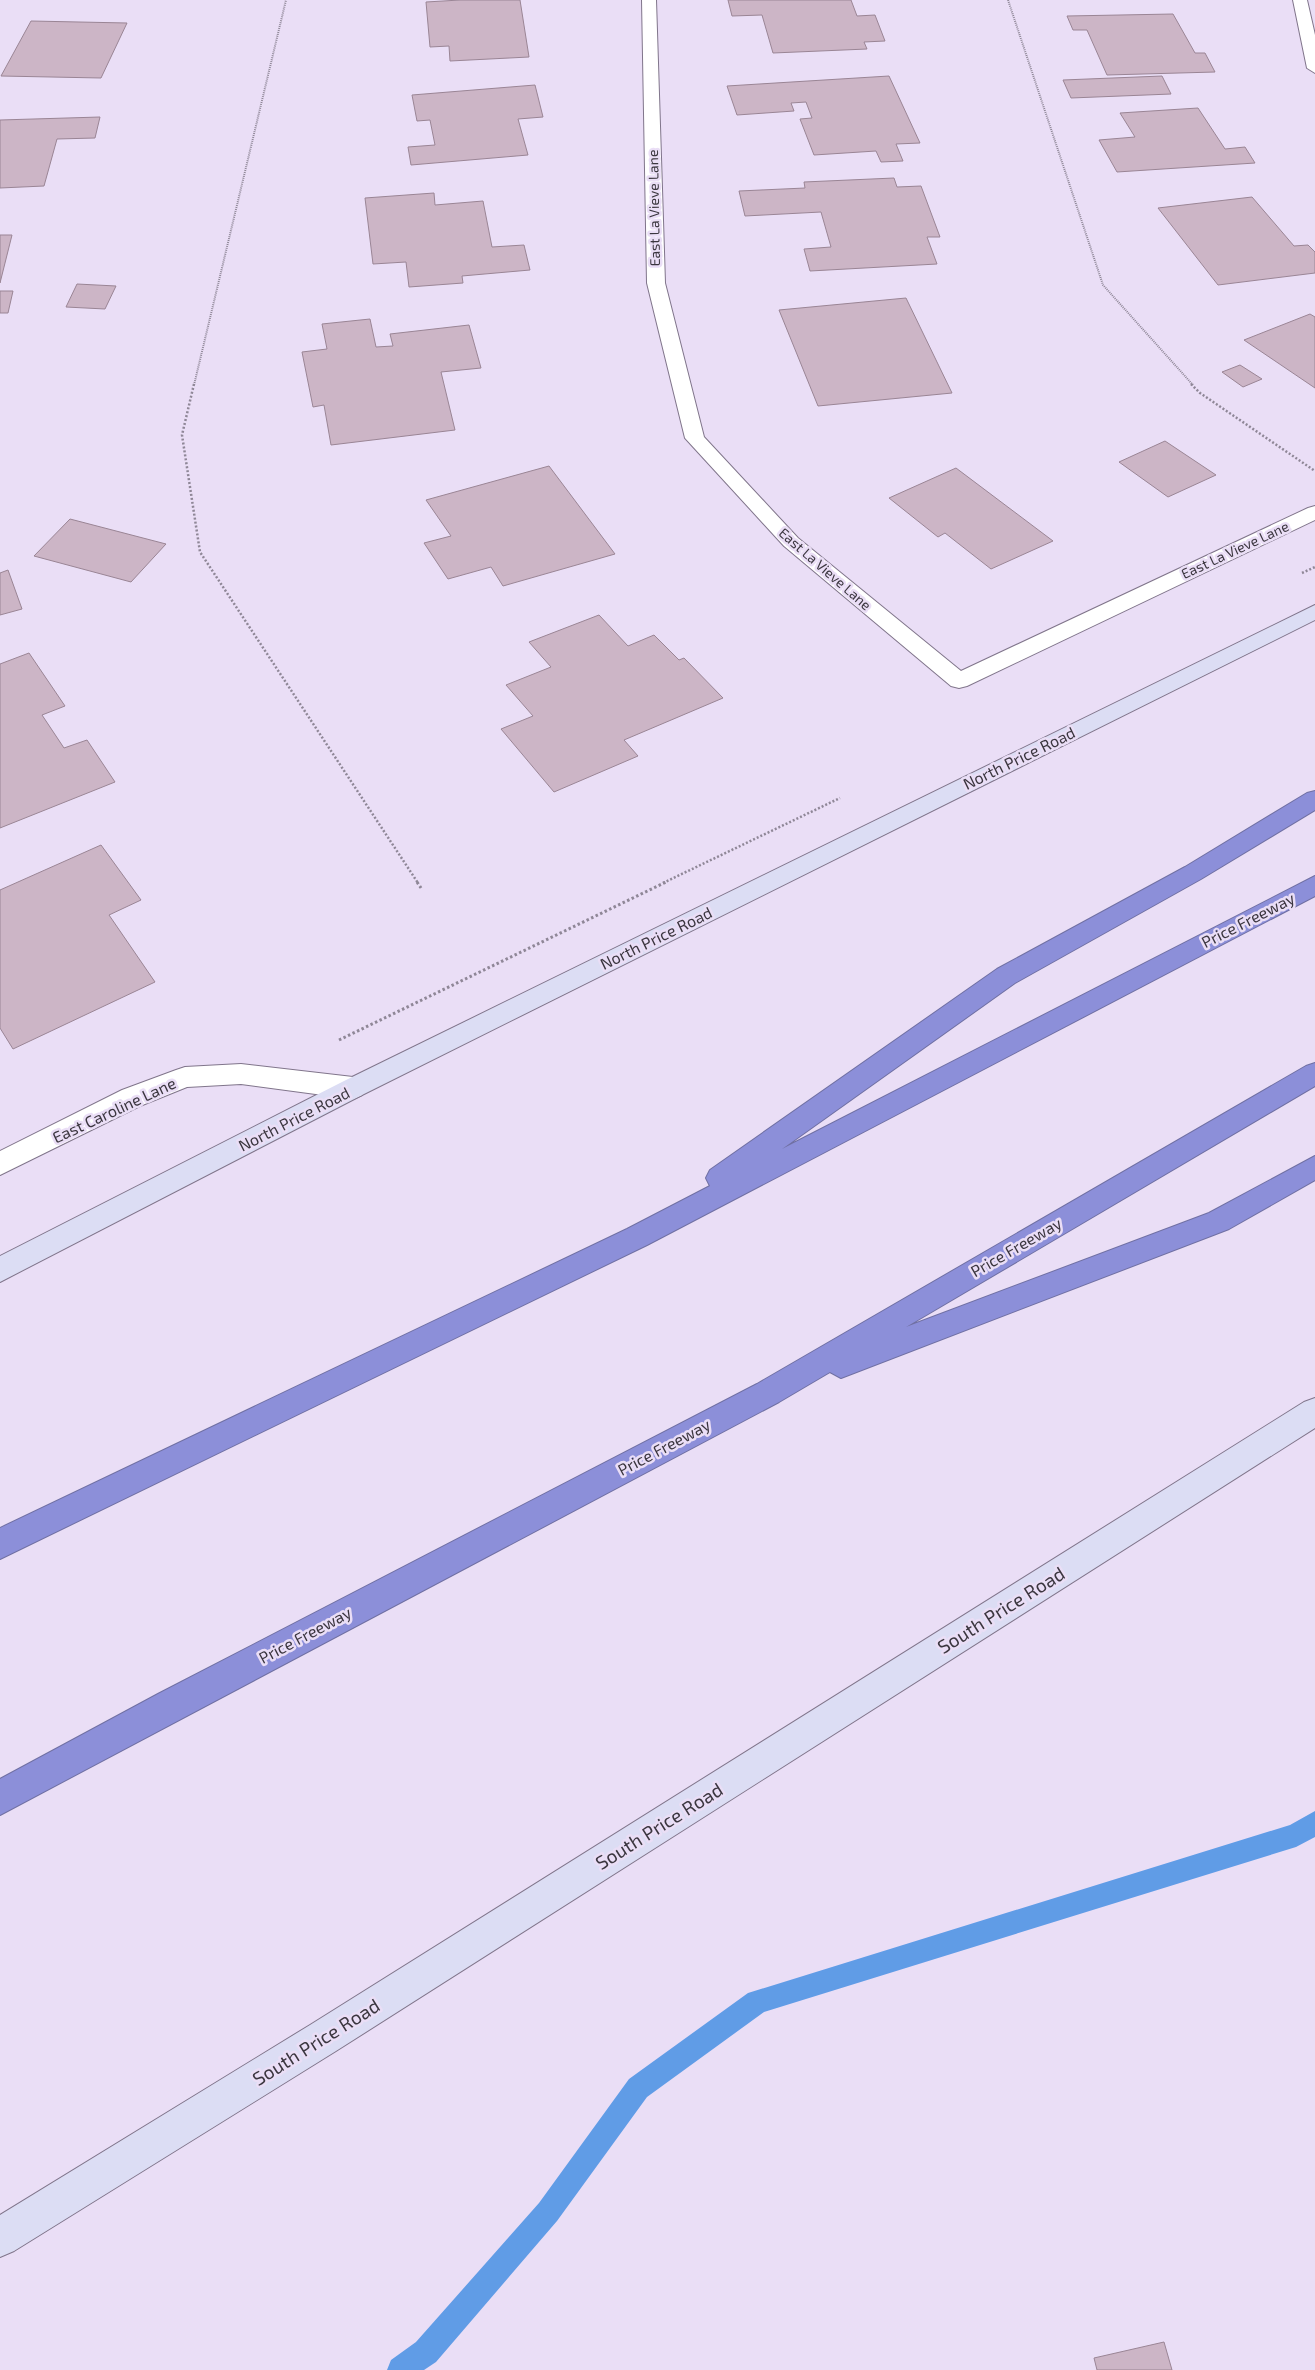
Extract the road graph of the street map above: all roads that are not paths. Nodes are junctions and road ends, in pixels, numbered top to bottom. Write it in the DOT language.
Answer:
graph roads {
  1 [pos="649,0"];
  2 [pos="1300,0"];
  3 [pos="1315,68"];
  4 [pos="1315,512"];
  5 [pos="1315,612"];
  6 [pos="1315,800"];
  7 [pos="1315,886"];
  8 [pos="1315,1073"];
  9 [pos="353,1088"];
  10 [pos="0,1164"];
  11 [pos="1315,1167"];
  12 [pos="637,1237"];
  13 [pos="0,1270"];
  14 [pos="768,1393"];
  15 [pos="1315,1412"];
  16 [pos="0,1544"];
  17 [pos="0,1798"];
  18 [pos="0,2237"];
  1 -- 4 [label="street, East La Vieve Lane"];
  2 -- 3 [label="street"];
  5 -- 9 [label="main road, North Price Road"];
  6 -- 12 [label="highway"];
  7 -- 12 [label="highway, Price Freeway"];
  8 -- 14 [label="highway, Price Freeway"];
  9 -- 10 [label="street, East Caroline Lane"];
  9 -- 13 [label="main road, North Price Road"];
  11 -- 14 [label="highway"];
  12 -- 16 [label="highway, Price Freeway"];
  14 -- 17 [label="highway, Price Freeway"];
  15 -- 18 [label="main road, South Price Road"];
}
